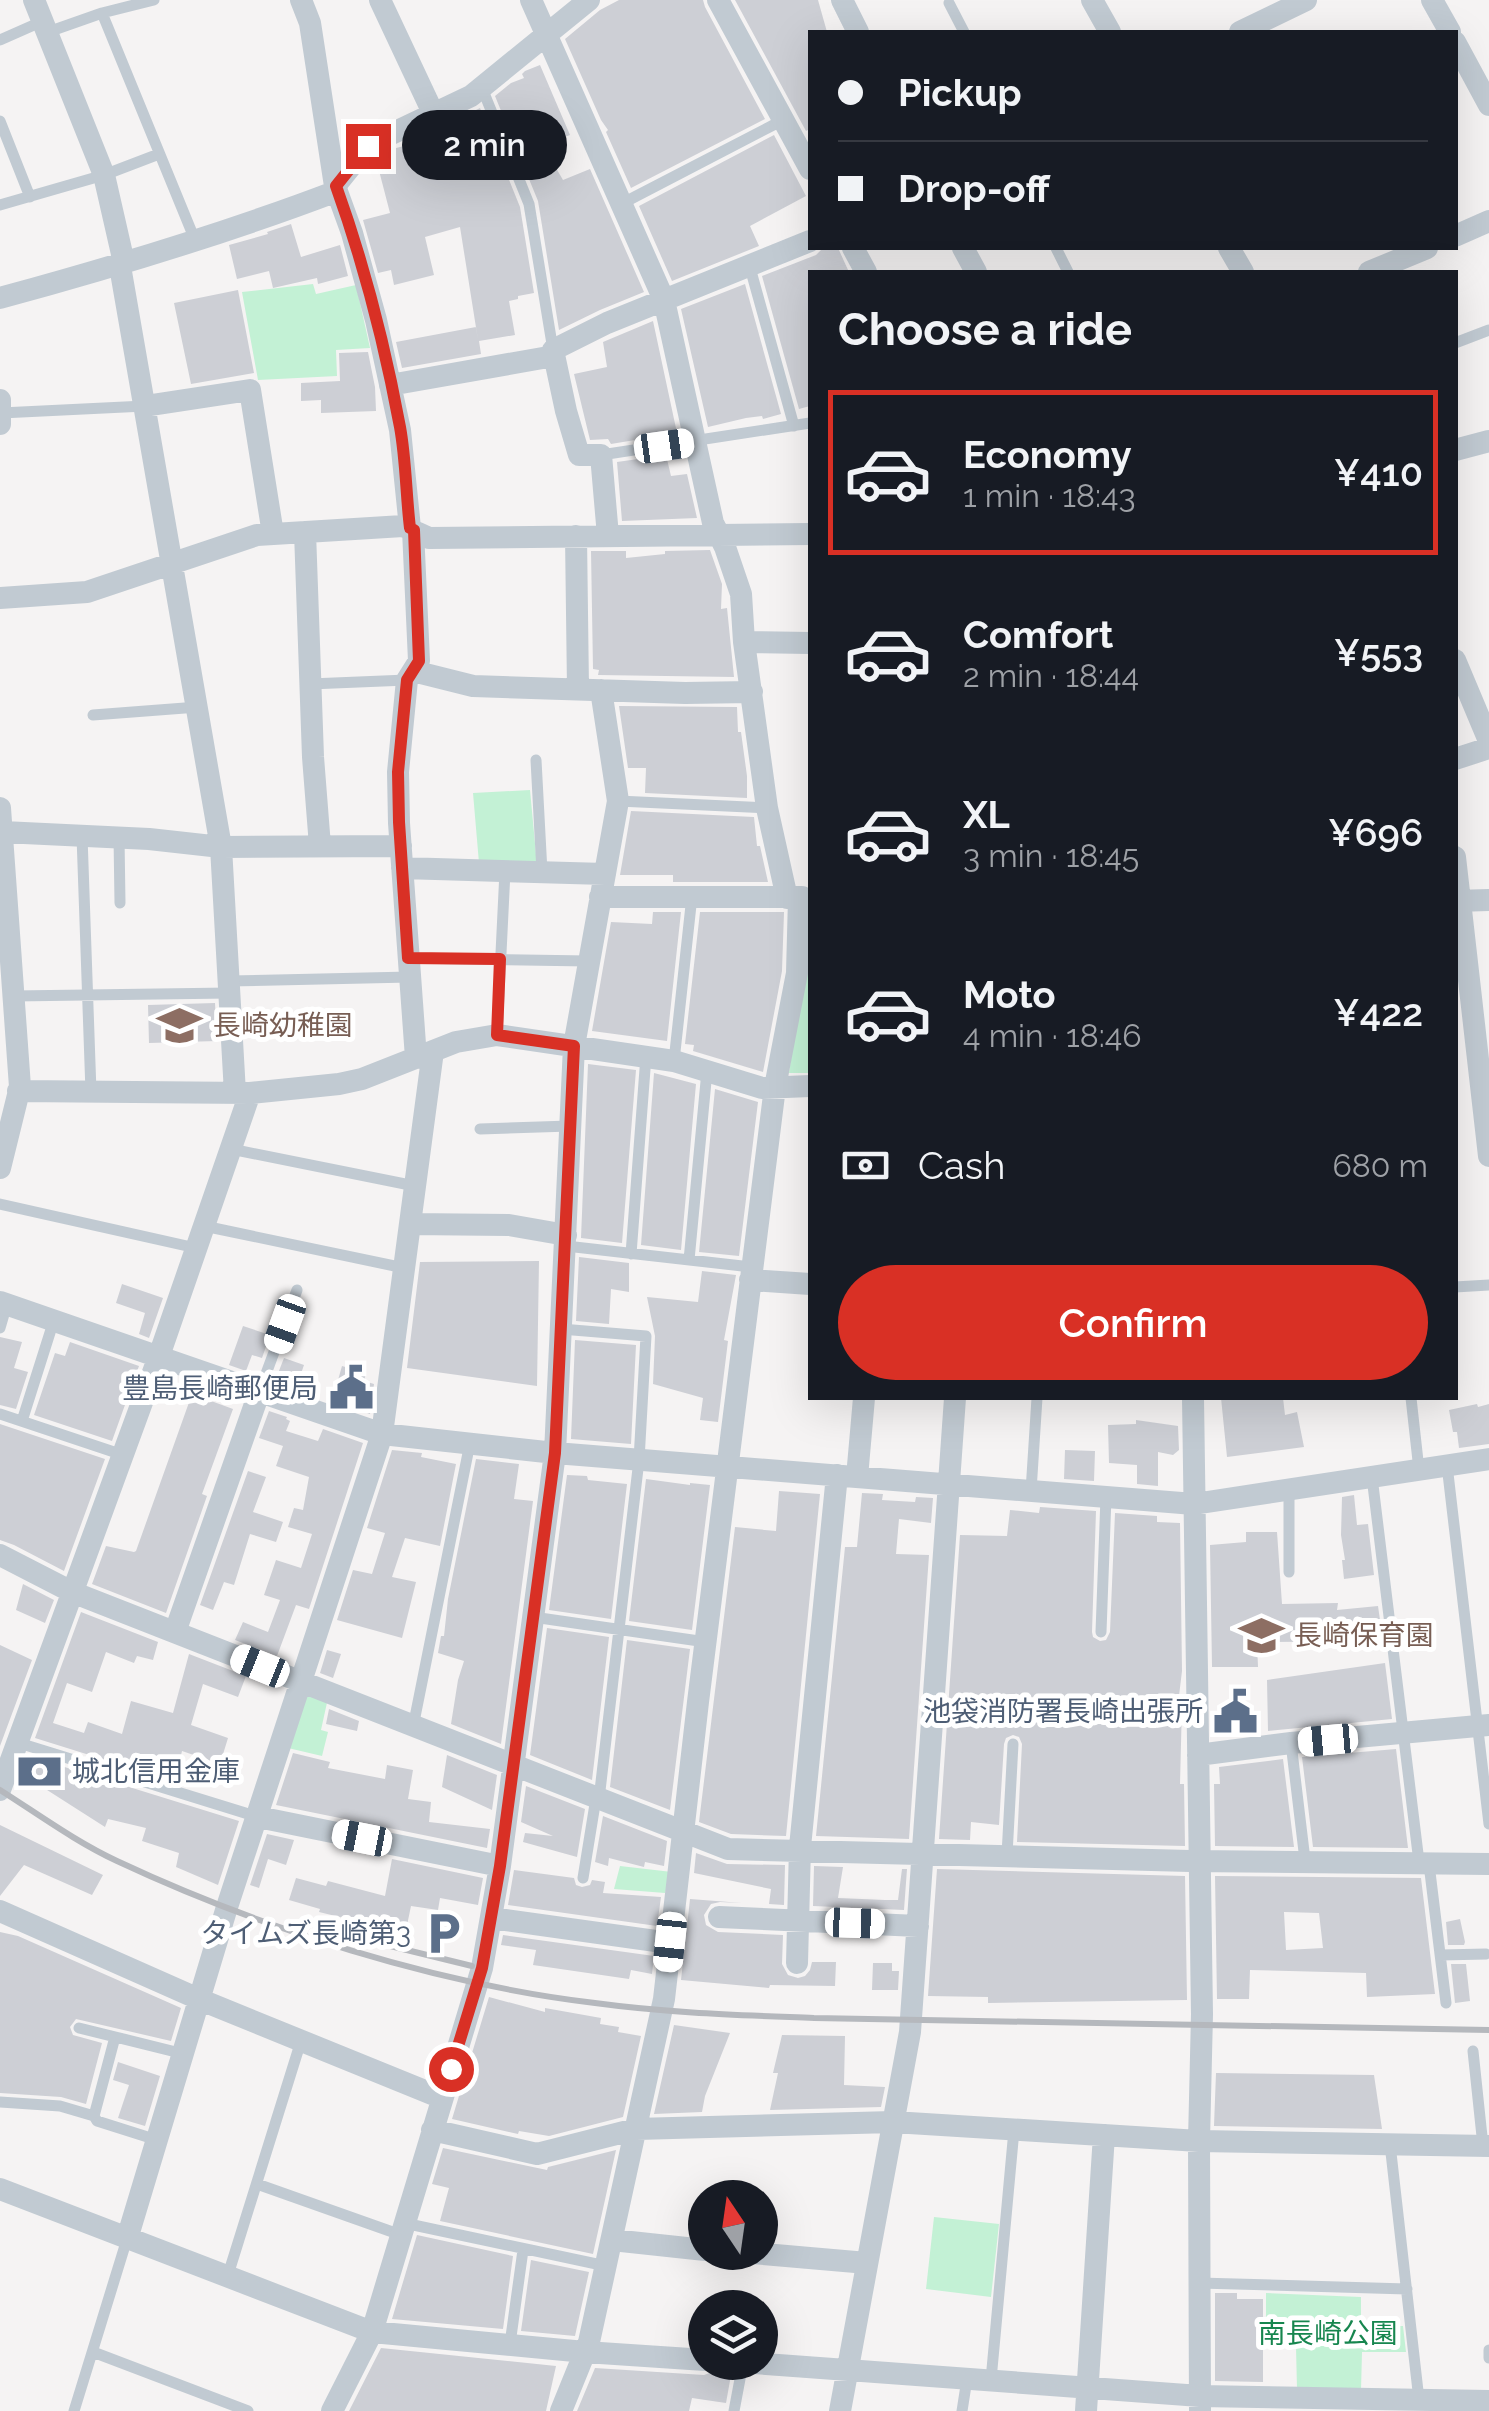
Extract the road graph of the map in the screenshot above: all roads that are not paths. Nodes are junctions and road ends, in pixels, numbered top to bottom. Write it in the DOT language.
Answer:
graph roads {
  1 [pos="154,0"];
  2 [pos="301,0"];
  3 [pos="380,0"];
  4 [pos="531,0"];
  5 [pos="589,0"];
  6 [pos="718,0"];
  7 [pos="842,0"];
  8 [pos="1092,0"];
  9 [pos="1306,0"];
  10 [pos="1432,0"];
  11 [pos="949,3"];
  12 [pos="102,13"];
  13 [pos="42,18"];
  14 [pos="857,30"];
  15 [pos="963,30"];
  16 [pos="1109,30"];
  17 [pos="1244,30"];
  18 [pos="1449,30"];
  19 [pos="548,34"];
  20 [pos="0,40"];
  21 [pos="1458,47"];
  22 [pos="482,88"];
  23 [pos="1487,95"];
  24 [pos="434,114"];
  25 [pos="783,120"];
  26 [pos="0,121"];
  27 [pos="160,154"];
  28 [pos="808,165"];
  29 [pos="104,176"];
  30 [pos="336,188"];
  31 [pos="30,196"];
  32 [pos="623,203"];
  33 [pos="0,206"];
  34 [pos="1489,221"];
  35 [pos="1458,235"];
  36 [pos="195,241"];
  37 [pos="808,242"];
  38 [pos="1422,250"];
  39 [pos="749,264"];
  40 [pos="122,265"];
  41 [pos="1374,270"];
  42 [pos="0,298"];
  43 [pos="664,300"];
  44 [pos="1489,330"];
  45 [pos="1458,342"];
  46 [pos="554,353"];
  47 [pos="390,385"];
  48 [pos="0,400"];
  49 [pos="144,406"];
  50 [pos="1,413"];
  51 [pos="0,424"];
  52 [pos="808,424"];
  53 [pos="794,426"];
  54 [pos="1489,441"];
  55 [pos="695,442"];
  56 [pos="1458,449"];
  57 [pos="601,455"];
  58 [pos="412,529"];
  59 [pos="305,532"];
  60 [pos="273,534"];
  61 [pos="808,534"];
  62 [pos="576,536"];
  63 [pos="608,536"];
  64 [pos="719,536"];
  65 [pos="172,564"];
  66 [pos="0,598"];
  67 [pos="744,642"];
  68 [pos="808,643"];
  69 [pos="1458,667"];
  70 [pos="410,676"];
  71 [pos="310,684"];
  72 [pos="590,690"];
  73 [pos="752,692"];
  74 [pos="198,707"];
  75 [pos="93,715"];
  76 [pos="1489,740"];
  77 [pos="1489,748"];
  78 [pos="1458,758"];
  79 [pos="536,760"];
  80 [pos="618,801"];
  81 [pos="0,808"];
  82 [pos="767,808"];
  83 [pos="3,832"];
  84 [pos="82,836"];
  85 [pos="119,837"];
  86 [pos="320,846"];
  87 [pos="221,847"];
  88 [pos="402,857"];
  89 [pos="504,871"];
  90 [pos="542,872"];
  91 [pos="602,886"];
  92 [pos="692,896"];
  93 [pos="799,897"];
  94 [pos="1489,900"];
  95 [pos="1458,901"];
  96 [pos="120,903"];
  97 [pos="6,952"];
  98 [pos="500,959"];
  99 [pos="588,961"];
  100 [pos="409,967"];
  101 [pos="229,987"];
  102 [pos="87,995"];
  103 [pos="14,996"];
  104 [pos="497,1035"];
  105 [pos="574,1046"];
  106 [pos="424,1055"];
  107 [pos="646,1056"];
  108 [pos="674,1061"];
  109 [pos="1474,1066"];
  110 [pos="707,1071"];
  111 [pos="808,1086"];
  112 [pos="775,1087"];
  113 [pos="13,1088"];
  114 [pos="91,1092"];
  115 [pos="242,1093"];
  116 [pos="570,1126"];
  117 [pos="480,1129"];
  118 [pos="230,1148"];
  119 [pos="1489,1156"];
  120 [pos="0,1168"];
  121 [pos="415,1186"];
  122 [pos="0,1204"];
  123 [pos="410,1224"];
  124 [pos="200,1237"];
  125 [pos="566,1241"];
  126 [pos="631,1254"];
  127 [pos="689,1260"];
  128 [pos="404,1268"];
  129 [pos="751,1274"];
  130 [pos="808,1284"];
  131 [pos="1489,1285"];
  132 [pos="1458,1287"];
  133 [pos="297,1290"];
  134 [pos="4,1303"];
  135 [pos="54,1320"];
  136 [pos="0,1328"];
  137 [pos="561,1329"];
  138 [pos="159,1356"];
  139 [pos="260,1390"];
  140 [pos="864,1400"];
  141 [pos="955,1400"];
  142 [pos="1038,1400"];
  143 [pos="1193,1400"];
  144 [pos="1411,1400"];
  145 [pos="0,1414"];
  146 [pos="22,1421"];
  147 [pos="382,1434"];
  148 [pos="470,1444"];
  149 [pos="555,1453"];
  150 [pos="122,1454"];
  151 [pos="1489,1458"];
  152 [pos="639,1460"];
  153 [pos="1447,1465"];
  154 [pos="728,1467"];
  155 [pos="1419,1470"];
  156 [pos="847,1476"];
  157 [pos="1372,1477"];
  158 [pos="949,1484"];
  159 [pos="1289,1489"];
  160 [pos="1031,1491"];
  161 [pos="1106,1497"];
  162 [pos="1194,1504"];
  163 [pos="0,1555"];
  164 [pos="1288,1572"];
  165 [pos="72,1592"];
  166 [pos="533,1617"];
  167 [pos="619,1630"];
  168 [pos="175,1632"];
  169 [pos="1101,1632"];
  170 [pos="706,1642"];
  171 [pos="301,1682"];
  172 [pos="1483,1726"];
  173 [pos="413,1727"];
  174 [pos="1402,1734"];
  175 [pos="19,1743"];
  176 [pos="1291,1743"];
  177 [pos="1013,1744"];
  178 [pos="1198,1755"];
  179 [pos="514,1765"];
  180 [pos="0,1790"];
  181 [pos="597,1799"];
  182 [pos="258,1818"];
  183 [pos="1489,1824"];
  184 [pos="683,1833"];
  185 [pos="800,1851"];
  186 [pos="923,1854"];
  187 [pos="1006,1855"];
  188 [pos="1305,1860"];
  189 [pos="1200,1861"];
  190 [pos="1424,1862"];
  191 [pos="1489,1864"];
  192 [pos="500,1866"];
  193 [pos="583,1878"];
  194 [pos="0,1911"];
  195 [pos="719,1917"];
  196 [pos="491,1918"];
  197 [pos="798,1921"];
  198 [pos="918,1926"];
  199 [pos="670,1942"];
  200 [pos="1486,1954"];
  201 [pos="1440,1956"];
  202 [pos="797,1963"];
  203 [pos="201,2000"];
  204 [pos="1446,2003"];
  205 [pos="79,2028"];
  206 [pos="115,2037"];
  207 [pos="301,2041"];
  208 [pos="1473,2051"];
  209 [pos="184,2054"];
  210 [pos="442,2098"];
  211 [pos="0,2102"];
  212 [pos="94,2116"];
  213 [pos="893,2122"];
  214 [pos="636,2129"];
  215 [pos="432,2130"];
  216 [pos="1014,2130"];
  217 [pos="1104,2136"];
  218 [pos="157,2140"];
  219 [pos="1200,2141"];
  220 [pos="1390,2144"];
  221 [pos="1486,2146"];
  222 [pos="257,2184"];
  223 [pos="0,2190"];
  224 [pos="402,2229"];
  225 [pos="127,2239"];
  226 [pos="612,2240"];
  227 [pos="688,2248"];
  228 [pos="524,2250"];
  229 [pos="778,2255"];
  230 [pos="867,2263"];
  231 [pos="606,2266"];
  232 [pos="227,2278"];
  233 [pos="1200,2283"];
  234 [pos="1407,2289"];
  235 [pos="372,2332"];
  236 [pos="510,2344"];
  237 [pos="1489,2350"];
  238 [pos="93,2352"];
  239 [pos="586,2352"];
  240 [pos="1489,2358"];
  241 [pos="688,2359"];
  242 [pos="778,2366"];
  243 [pos="847,2372"];
  244 [pos="739,2380"];
  245 [pos="979,2380"];
  246 [pos="1087,2399"];
  247 [pos="1489,2401"];
  248 [pos="1200,2404"];
  249 [pos="1323,2405"];
  250 [pos="1419,2405"];
  251 [pos="74,2411"];
  252 [pos="248,2411"];
  253 [pos="332,2411"];
  254 [pos="562,2411"];
  255 [pos="734,2411"];
  256 [pos="840,2411"];
  257 [pos="962,2411"];
  1 -- 12 [label="lane"];
  2 -- 30 [label="street"];
  3 -- 24 [label="street"];
  4 -- 19 [label="street"];
  5 -- 19 [label="street"];
  6 -- 25 [label="street"];
  7 -- 14 [label="street"];
  8 -- 16 [label="street"];
  9 -- 17 [label="street"];
  10 -- 18 [label="street"];
  11 -- 15 [label="lane"];
  12 -- 13 [label="lane"];
  12 -- 27 [label="lane"];
  13 -- 20 [label="lane"];
  13 -- 29 [label="street"];
  19 -- 22 [label="street"];
  19 -- 32 [label="street"];
  21 -- 23 [label="street"];
  22 -- 24 [label="street"];
  22 -- 46 [label="lane"];
  24 -- 30 [label="street"];
  25 -- 28 [label="street"];
  25 -- 32 [label="lane"];
  26 -- 31 [label="lane"];
  27 -- 29 [label="lane"];
  27 -- 36 [label="lane"];
  29 -- 31 [label="lane"];
  29 -- 40 [label="street"];
  30 -- 36 [label="street"];
  30 -- 47 [label="street"];
  31 -- 33 [label="lane"];
  32 -- 43 [label="street"];
  34 -- 35 [label="street"];
  36 -- 40 [label="street"];
  37 -- 39 [label="street"];
  38 -- 41 [label="street"];
  39 -- 43 [label="street"];
  39 -- 53 [label="lane"];
  40 -- 42 [label="street"];
  40 -- 49 [label="street"];
  43 -- 46 [label="street"];
  43 -- 55 [label="street"];
  44 -- 45 [label="lane"];
  46 -- 47 [label="street"];
  46 -- 57 [label="street"];
  47 -- 58 [label="street"];
  48 -- 50 [label="street"];
  49 -- 50 [label="lane"];
  49 -- 60 [label="street"];
  49 -- 65 [label="street"];
  50 -- 51 [label="street"];
  52 -- 53 [label="lane"];
  53 -- 55 [label="lane"];
  54 -- 56 [label="street"];
  55 -- 57 [label="lane"];
  55 -- 64 [label="street"];
  57 -- 63 [label="street"];
  58 -- 59 [label="street"];
  58 -- 62 [label="street"];
  58 -- 70 [label="street"];
  59 -- 60 [label="street"];
  59 -- 71 [label="street"];
  60 -- 65 [label="street"];
  61 -- 64 [label="street"];
  62 -- 63 [label="street"];
  62 -- 72 [label="street"];
  63 -- 64 [label="street"];
  64 -- 67 [label="street"];
  65 -- 66 [label="street"];
  65 -- 74 [label="street"];
  67 -- 68 [label="street"];
  67 -- 73 [label="street"];
  69 -- 76 [label="street"];
  70 -- 71 [label="lane"];
  70 -- 72 [label="street"];
  70 -- 88 [label="street"];
  71 -- 86 [label="street"];
  72 -- 73 [label="street"];
  72 -- 80 [label="street"];
  73 -- 82 [label="street"];
  74 -- 75 [label="lane"];
  74 -- 87 [label="street"];
  77 -- 78 [label="street"];
  79 -- 90 [label="lane"];
  80 -- 82 [label="lane"];
  80 -- 91 [label="street"];
  81 -- 83 [label="street"];
  82 -- 93 [label="street"];
  83 -- 84 [label="street"];
  83 -- 97 [label="street"];
  84 -- 85 [label="street"];
  84 -- 102 [label="lane"];
  85 -- 87 [label="street"];
  85 -- 96 [label="lane"];
  86 -- 87 [label="street"];
  86 -- 88 [label="street"];
  87 -- 101 [label="street"];
  88 -- 89 [label="street"];
  88 -- 100 [label="street"];
  89 -- 90 [label="street"];
  89 -- 98 [label="lane"];
  90 -- 91 [label="street"];
  91 -- 92 [label="street"];
  91 -- 99 [label="street"];
  92 -- 93 [label="street"];
  92 -- 108 [label="lane"];
  93 -- 112 [label="street"];
  94 -- 95 [label="street"];
  95 -- 109 [label="street"];
  97 -- 103 [label="street"];
  98 -- 99 [label="lane"];
  98 -- 100 [label="lane"];
  98 -- 104 [label="lane"];
  99 -- 105 [label="street"];
  100 -- 101 [label="lane"];
  100 -- 106 [label="street"];
  101 -- 102 [label="lane"];
  101 -- 115 [label="street"];
  102 -- 103 [label="lane"];
  102 -- 114 [label="lane"];
  103 -- 113 [label="street"];
  104 -- 105 [label="street"];
  104 -- 106 [label="street"];
  105 -- 107 [label="street"];
  105 -- 116 [label="street"];
  106 -- 115 [label="street"];
  106 -- 121 [label="street"];
  107 -- 108 [label="street"];
  107 -- 126 [label="lane"];
  108 -- 110 [label="street"];
  109 -- 119 [label="street"];
  110 -- 112 [label="street"];
  110 -- 127 [label="lane"];
  111 -- 112 [label="street"];
  112 -- 129 [label="street"];
  113 -- 114 [label="street"];
  113 -- 120 [label="street"];
  114 -- 115 [label="street"];
  115 -- 118 [label="street"];
  116 -- 117 [label="lane"];
  116 -- 125 [label="street"];
  118 -- 121 [label="lane"];
  118 -- 124 [label="street"];
  121 -- 123 [label="street"];
  122 -- 124 [label="lane"];
  123 -- 125 [label="street"];
  123 -- 128 [label="street"];
  124 -- 128 [label="lane"];
  124 -- 138 [label="street"];
  125 -- 126 [label="lane"];
  125 -- 137 [label="street"];
  126 -- 127 [label="lane"];
  127 -- 129 [label="lane"];
  128 -- 147 [label="street"];
  129 -- 130 [label="street"];
  129 -- 154 [label="street"];
  131 -- 132 [label="lane"];
  133 -- 139 [label="lane"];
  134 -- 135 [label="street"];
  134 -- 136 [label="lane"];
  135 -- 138 [label="street"];
  135 -- 146 [label="lane"];
  137 -- 149 [label="street"];
  137 -- 152 [label="lane"];
  138 -- 139 [label="street"];
  138 -- 150 [label="street"];
  139 -- 147 [label="street"];
  139 -- 168 [label="street"];
  140 -- 156 [label="street"];
  141 -- 158 [label="street"];
  142 -- 160 [label="lane"];
  143 -- 162 [label="street"];
  144 -- 155 [label="lane"];
  145 -- 146 [label="lane"];
  146 -- 150 [label="lane"];
  147 -- 148 [label="street"];
  147 -- 171 [label="street"];
  148 -- 149 [label="street"];
  148 -- 173 [label="lane"];
  149 -- 152 [label="street"];
  149 -- 166 [label="street"];
  150 -- 165 [label="street"];
  151 -- 153 [label="street"];
  152 -- 154 [label="street"];
  152 -- 167 [label="lane"];
  153 -- 155 [label="street"];
  153 -- 172 [label="lane"];
  154 -- 156 [label="street"];
  154 -- 170 [label="street"];
  155 -- 157 [label="street"];
  156 -- 158 [label="street"];
  156 -- 185 [label="street"];
  157 -- 159 [label="street"];
  157 -- 174 [label="lane"];
  158 -- 160 [label="street"];
  158 -- 186 [label="street"];
  159 -- 162 [label="street"];
  159 -- 164 [label="lane"];
  160 -- 161 [label="street"];
  161 -- 162 [label="street"];
  161 -- 169 [label="lane"];
  162 -- 178 [label="street"];
  163 -- 165 [label="street"];
  165 -- 168 [label="street"];
  165 -- 175 [label="street"];
  166 -- 167 [label="lane"];
  166 -- 179 [label="street"];
  167 -- 170 [label="lane"];
  167 -- 181 [label="lane"];
  168 -- 171 [label="street"];
  170 -- 184 [label="street"];
  171 -- 173 [label="street"];
  171 -- 182 [label="street"];
  172 -- 174 [label="street"];
  172 -- 183 [label="lane"];
  173 -- 179 [label="street"];
  174 -- 176 [label="street"];
  174 -- 190 [label="lane"];
  175 -- 180 [label="street"];
  175 -- 182 [label="lane"];
  176 -- 178 [label="street"];
  176 -- 188 [label="lane"];
  177 -- 187 [label="lane"];
  178 -- 189 [label="street"];
  179 -- 181 [label="street"];
  179 -- 192 [label="street"];
  181 -- 184 [label="street"];
  181 -- 193 [label="lane"];
  182 -- 192 [label="street"];
  182 -- 203 [label="street"];
  184 -- 185 [label="street"];
  184 -- 199 [label="street"];
  185 -- 186 [label="street"];
  185 -- 197 [label="street"];
  186 -- 187 [label="street"];
  186 -- 198 [label="street"];
  187 -- 189 [label="street"];
  188 -- 189 [label="street"];
  188 -- 190 [label="street"];
  189 -- 219 [label="street"];
  190 -- 191 [label="street"];
  190 -- 201 [label="lane"];
  192 -- 196 [label="street"];
  194 -- 203 [label="street"];
  195 -- 197 [label="street"];
  196 -- 199 [label="street"];
  196 -- 210 [label="street"];
  197 -- 198 [label="street"];
  197 -- 202 [label="street"];
  198 -- 213 [label="street"];
  199 -- 214 [label="street"];
  200 -- 201 [label="lane"];
  201 -- 204 [label="lane"];
  203 -- 207 [label="street"];
  203 -- 209 [label="street"];
  205 -- 206 [label="lane"];
  206 -- 209 [label="lane"];
  206 -- 212 [label="lane"];
  207 -- 210 [label="street"];
  207 -- 222 [label="lane"];
  208 -- 221 [label="lane"];
  209 -- 218 [label="street"];
  210 -- 215 [label="street"];
  211 -- 212 [label="lane"];
  212 -- 218 [label="lane"];
  213 -- 214 [label="street"];
  213 -- 216 [label="street"];
  213 -- 230 [label="street"];
  214 -- 215 [label="street"];
  214 -- 226 [label="street"];
  215 -- 224 [label="street"];
  216 -- 217 [label="street"];
  216 -- 245 [label="lane"];
  217 -- 219 [label="street"];
  217 -- 246 [label="street"];
  218 -- 225 [label="street"];
  219 -- 220 [label="street"];
  219 -- 233 [label="street"];
  220 -- 221 [label="street"];
  220 -- 234 [label="lane"];
  222 -- 224 [label="lane"];
  222 -- 232 [label="lane"];
  223 -- 225 [label="street"];
  224 -- 228 [label="lane"];
  224 -- 235 [label="street"];
  225 -- 232 [label="street"];
  225 -- 238 [label="lane"];
  226 -- 227 [label="street"];
  226 -- 231 [label="street"];
  228 -- 231 [label="lane"];
  228 -- 236 [label="lane"];
  229 -- 230 [label="street"];
  230 -- 243 [label="street"];
  231 -- 239 [label="street"];
  232 -- 235 [label="street"];
  233 -- 234 [label="lane"];
  233 -- 248 [label="street"];
  234 -- 250 [label="lane"];
  235 -- 236 [label="street"];
  235 -- 253 [label="street"];
  236 -- 239 [label="street"];
  237 -- 240 [label="lane"];
  238 -- 251 [label="lane"];
  238 -- 252 [label="lane"];
  239 -- 241 [label="street"];
  239 -- 254 [label="street"];
  242 -- 243 [label="street"];
  243 -- 245 [label="street"];
  243 -- 256 [label="street"];
  244 -- 255 [label="lane"];
  245 -- 246 [label="street"];
  245 -- 257 [label="lane"];
  246 -- 248 [label="street"];
  247 -- 250 [label="street"];
  248 -- 249 [label="street"];
  249 -- 250 [label="street"];
}
